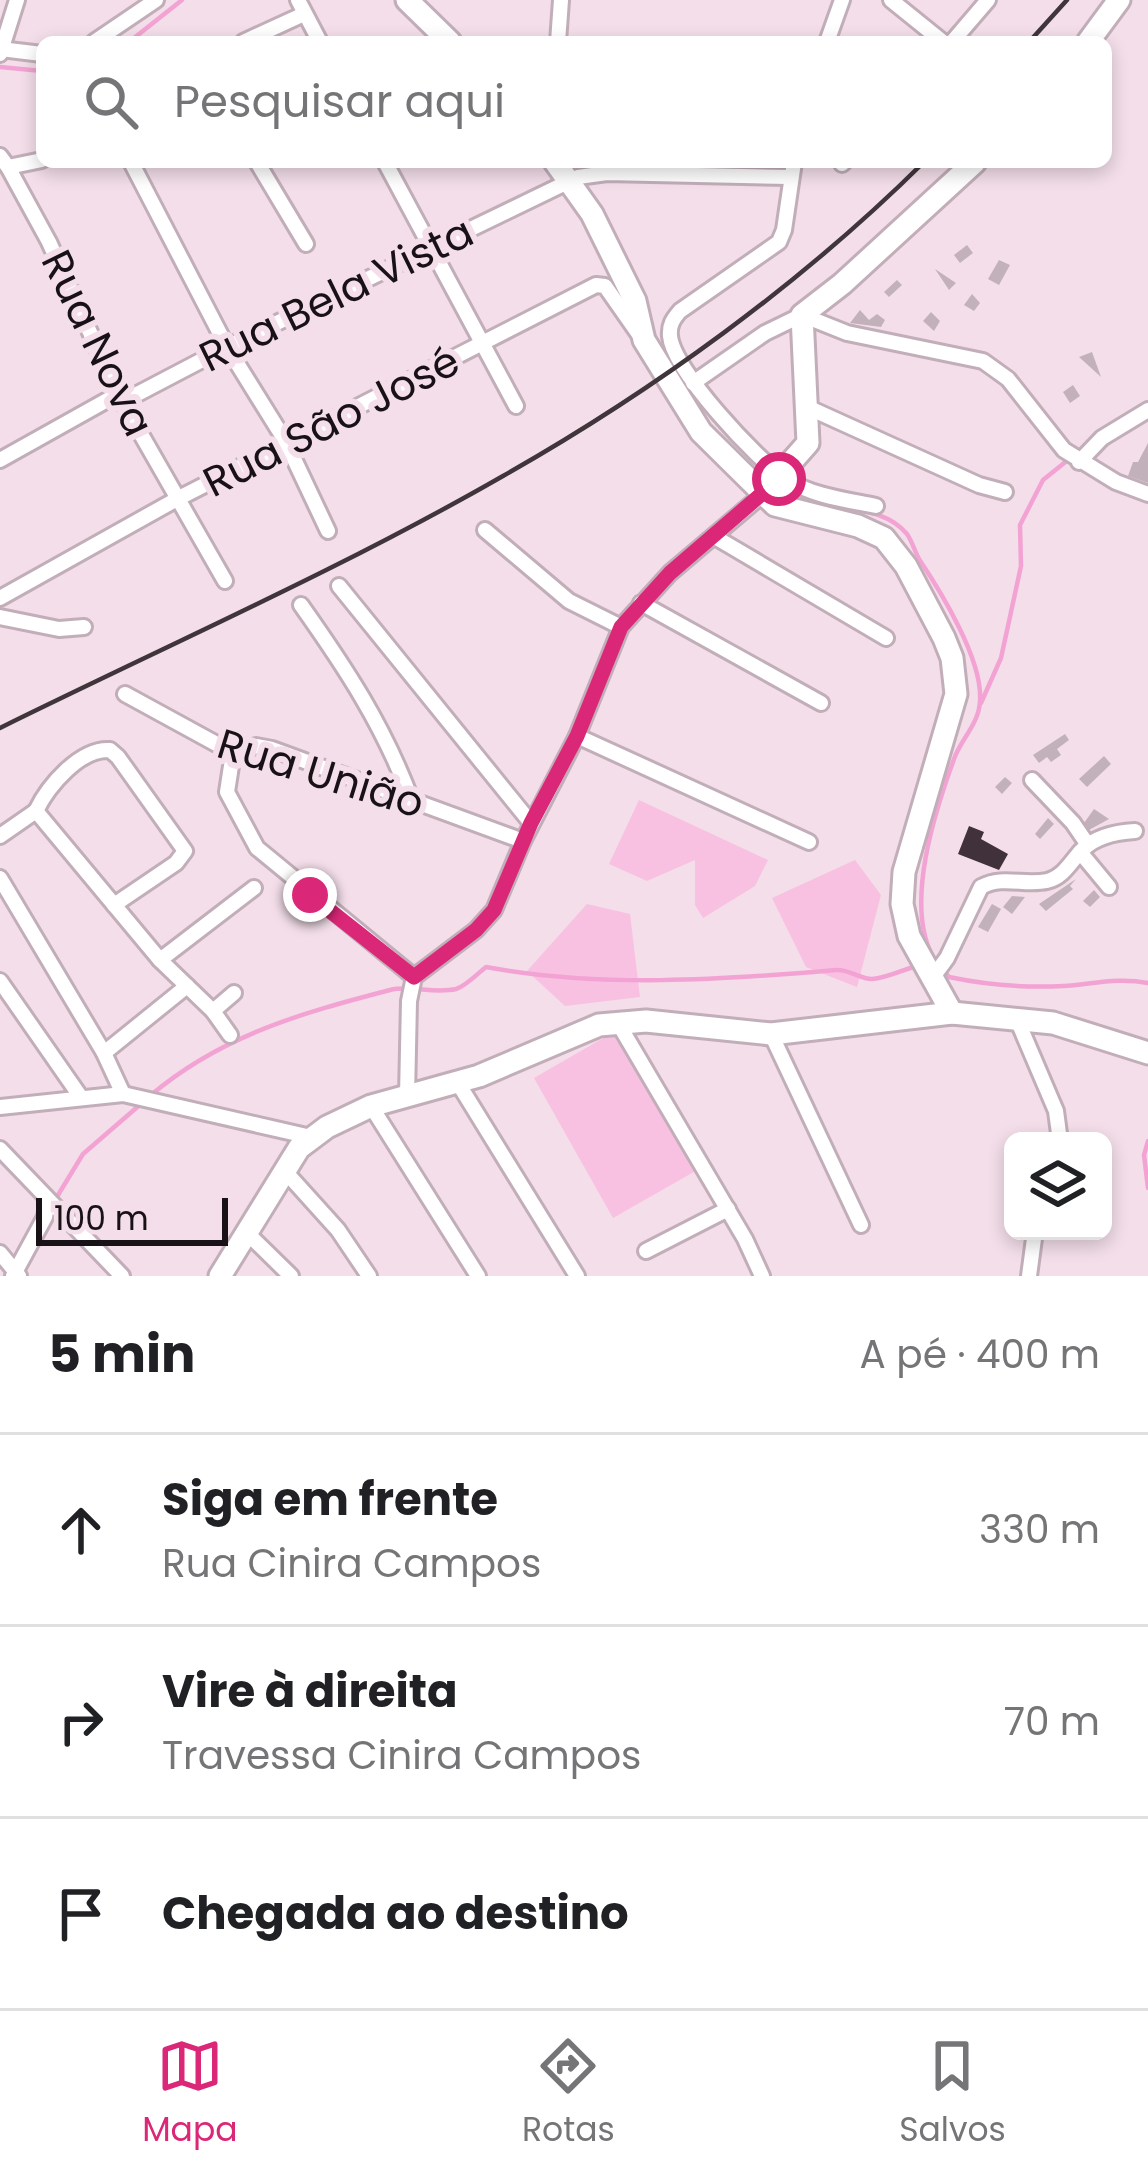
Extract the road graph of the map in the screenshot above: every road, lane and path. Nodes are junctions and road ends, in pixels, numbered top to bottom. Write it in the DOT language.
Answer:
graph roads {
  1 [pos="17,0"];
  2 [pos="156,0"];
  3 [pos="407,0"];
  4 [pos="561,0"];
  5 [pos="842,0"];
  6 [pos="891,0"];
  7 [pos="988,0"];
  8 [pos="1119,0"];
  9 [pos="301,7"];
  10 [pos="923,34"];
  11 [pos="103,36"];
  12 [pos="253,36"];
  13 [pos="317,36"];
  14 [pos="443,36"];
  15 [pos="558,36"];
  16 [pos="829,36"];
  17 [pos="954,36"];
  18 [pos="1092,36"];
  19 [pos="0,51"];
  20 [pos="36,54"];
  21 [pos="36,160"];
  22 [pos="4,162"];
  23 [pos="134,168"];
  24 [pos="261,168"];
  25 [pos="388,168"];
  26 [pos="968,168"];
  27 [pos="792,170"];
  28 [pos="560,178"];
  29 [pos="306,244"];
  30 [pos="431,248"];
  31 [pos="802,315"];
  32 [pos="644,340"];
  33 [pos="481,345"];
  34 [pos="226,347"];
  35 [pos="693,383"];
  36 [pos="120,398"];
  37 [pos="516,406"];
  38 [pos="807,407"];
  39 [pos="1148,410"];
  40 [pos="286,442"];
  41 [pos="1073,457"];
  42 [pos="0,460"];
  43 [pos="772,485"];
  44 [pos="1004,492"];
  45 [pos="1148,494"];
  46 [pos="177,499"];
  47 [pos="876,506"];
  48 [pos="484,530"];
  49 [pos="328,531"];
  50 [pos="716,537"];
  51 [pos="225,581"];
  52 [pos="338,586"];
  53 [pos="0,598"];
  54 [pos="641,603"];
  55 [pos="301,605"];
  56 [pos="0,617"];
  57 [pos="84,627"];
  58 [pos="621,627"];
  59 [pos="886,638"];
  60 [pos="125,694"];
  61 [pos="821,703"];
  62 [pos="577,736"];
  63 [pos="233,752"];
  64 [pos="1032,780"];
  65 [pos="411,800"];
  66 [pos="36,812"];
  67 [pos="531,823"];
  68 [pos="1135,831"];
  69 [pos="0,836"];
  70 [pos="523,841"];
  71 [pos="809,842"];
  72 [pos="1084,849"];
  73 [pos="0,878"];
  74 [pos="1109,886"];
  75 [pos="254,888"];
  76 [pos="114,905"];
  77 [pos="160,959"];
  78 [pos="934,968"];
  79 [pos="0,981"];
  80 [pos="413,981"];
  81 [pos="187,986"];
  82 [pos="234,993"];
  83 [pos="212,1011"];
  84 [pos="952,1013"];
  85 [pos="1016,1018"];
  86 [pos="618,1023"];
  87 [pos="771,1034"];
  88 [pos="230,1035"];
  89 [pos="104,1053"];
  90 [pos="1148,1053"];
  91 [pos="458,1083"];
  92 [pos="123,1094"];
  93 [pos="80,1096"];
  94 [pos="407,1097"];
  95 [pos="370,1106"];
  96 [pos="0,1107"];
  97 [pos="1059,1132"];
  98 [pos="311,1137"];
  99 [pos="0,1149"];
  100 [pos="284,1169"];
  101 [pos="51,1203"];
  102 [pos="728,1209"];
  103 [pos="861,1225"];
  104 [pos="246,1232"];
  105 [pos="1034,1240"];
  106 [pos="646,1251"];
  107 [pos="0,1253"];
  108 [pos="16,1275"];
  109 [pos="122,1276"];
  110 [pos="220,1276"];
  111 [pos="291,1276"];
  112 [pos="370,1276"];
  113 [pos="478,1276"];
  114 [pos="577,1276"];
  115 [pos="762,1276"];
  116 [pos="1029,1276"];
  1 -- 19 [label="street"];
  2 -- 11 [label="street"];
  3 -- 14 [label="street"];
  4 -- 15 [label="street"];
  5 -- 16 [label="street"];
  6 -- 10 [label="street"];
  7 -- 17 [label="street"];
  8 -- 18 [label="street"];
  9 -- 12 [label="street"];
  9 -- 13 [label="street"];
  19 -- 20 [label="street"];
  21 -- 22 [label="street"];
  22 -- 36 [label="street, Rua Nova"];
  23 -- 34 [label="street"];
  24 -- 29 [label="street"];
  25 -- 30 [label="street"];
  26 -- 31 [label="street"];
  27 -- 28 [label="street, Rua Bela Vista"];
  27 -- 35 [label="street"];
  28 -- 30 [label="street, Rua Bela Vista"];
  28 -- 32 [label="street"];
  30 -- 33 [label="street"];
  30 -- 34 [label="street, Rua Bela Vista"];
  31 -- 35 [label="street"];
  31 -- 38 [label="street"];
  31 -- 41 [label="street"];
  32 -- 33 [label="street, Rua São José"];
  32 -- 43 [label="street"];
  33 -- 37 [label="street"];
  33 -- 40 [label="street, Rua São José"];
  34 -- 36 [label="street, Rua Bela Vista"];
  34 -- 40 [label="street"];
  35 -- 43 [label="street"];
  36 -- 42 [label="street, Rua Bela Vista"];
  36 -- 46 [label="street, Rua Nova"];
  38 -- 43 [label="street"];
  38 -- 44 [label="street"];
  39 -- 41 [label="street"];
  40 -- 46 [label="street, Rua São José"];
  40 -- 49 [label="street"];
  41 -- 45 [label="street"];
  43 -- 47 [label="street"];
  43 -- 50 [label="street"];
  43 -- 78 [label="street"];
  46 -- 51 [label="street, Rua Nova"];
  46 -- 53 [label="street, Rua São José"];
  48 -- 58 [label="street"];
  50 -- 54 [label="street"];
  50 -- 59 [label="street"];
  52 -- 67 [label="street"];
  54 -- 58 [label="street"];
  54 -- 61 [label="street"];
  55 -- 65 [label="street"];
  56 -- 57 [label="street"];
  58 -- 62 [label="street"];
  60 -- 63 [label="street, Rua União"];
  62 -- 67 [label="street"];
  62 -- 71 [label="street"];
  63 -- 65 [label="street, Rua União"];
  63 -- 80 [label="street"];
  64 -- 72 [label="street"];
  65 -- 70 [label="street, Rua União"];
  66 -- 69 [label="street"];
  66 -- 76 [label="street"];
  66 -- 76 [label="street"];
  67 -- 70 [label="street"];
  68 -- 72 [label="street"];
  70 -- 80 [label="street"];
  72 -- 74 [label="street"];
  72 -- 78 [label="street"];
  73 -- 89 [label="street"];
  75 -- 77 [label="street"];
  76 -- 77 [label="street"];
  77 -- 81 [label="street"];
  78 -- 84 [label="street"];
  79 -- 93 [label="street"];
  80 -- 94 [label="street"];
  81 -- 83 [label="street"];
  81 -- 89 [label="street"];
  82 -- 83 [label="street"];
  83 -- 88 [label="street"];
  84 -- 85 [label="street"];
  84 -- 87 [label="street"];
  85 -- 90 [label="street"];
  85 -- 97 [label="street"];
  86 -- 87 [label="street"];
  86 -- 91 [label="street"];
  86 -- 102 [label="street"];
  87 -- 103 [label="street"];
  89 -- 92 [label="street"];
  91 -- 94 [label="street"];
  91 -- 114 [label="street"];
  92 -- 93 [label="street"];
  92 -- 98 [label="street"];
  93 -- 96 [label="street"];
  94 -- 95 [label="street"];
  95 -- 98 [label="street"];
  95 -- 113 [label="street"];
  98 -- 100 [label="street"];
  99 -- 101 [label="street"];
  100 -- 104 [label="street"];
  100 -- 112 [label="street"];
  101 -- 108 [label="street"];
  101 -- 109 [label="street"];
  102 -- 106 [label="street"];
  102 -- 115 [label="street"];
  104 -- 110 [label="street"];
  104 -- 111 [label="street"];
  105 -- 116 [label="street"];
  107 -- 108 [label="street"];
}
